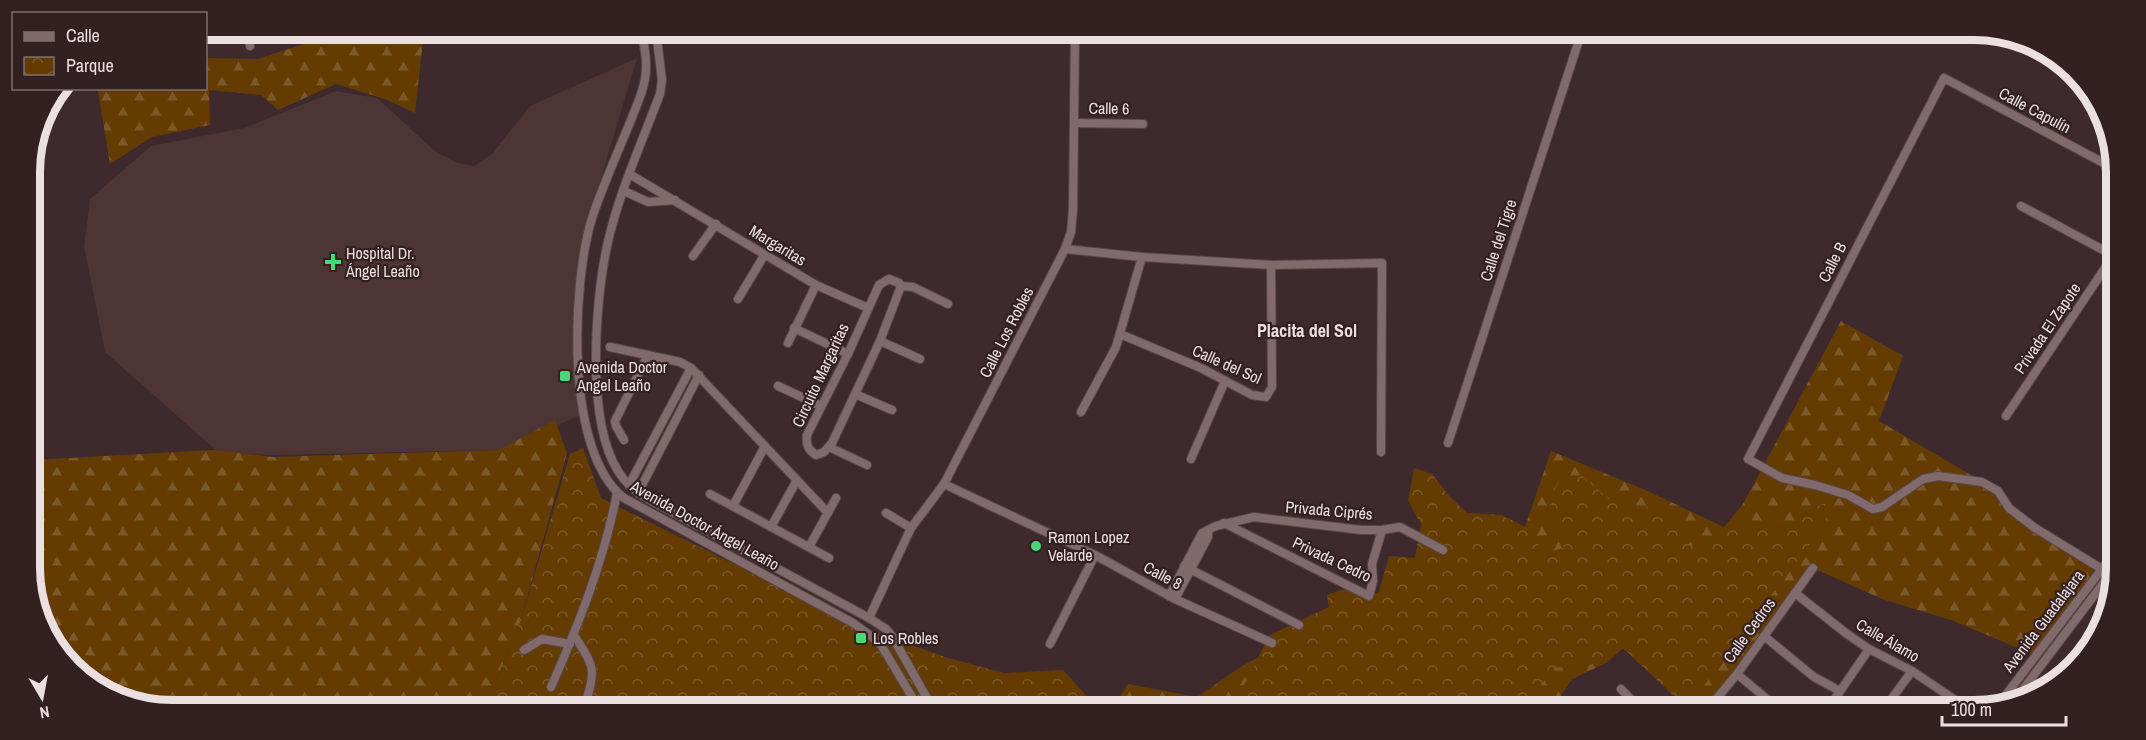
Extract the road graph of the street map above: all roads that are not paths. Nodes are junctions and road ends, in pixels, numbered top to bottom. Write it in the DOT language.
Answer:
graph roads {
  1 [pos="1075,40"];
  2 [pos="1579,40"];
  3 [pos="249,41"];
  4 [pos="643,41"];
  5 [pos="657,41"];
  6 [pos="250,46"];
  7 [pos="1944,78"];
  8 [pos="1074,123"];
  9 [pos="1143,124"];
  10 [pos="2105,164"];
  11 [pos="631,175"];
  12 [pos="624,191"];
  13 [pos="675,200"];
  14 [pos="2021,206"];
  15 [pos="716,224"];
  16 [pos="1065,249"];
  17 [pos="2106,253"];
  18 [pos="765,254"];
  19 [pos="693,256"];
  20 [pos="1142,257"];
  21 [pos="1271,265"];
  22 [pos="2106,267"];
  23 [pos="816,285"];
  24 [pos="901,286"];
  25 [pos="738,299"];
  26 [pos="948,304"];
  27 [pos="868,308"];
  28 [pos="795,328"];
  29 [pos="1120,334"];
  30 [pos="880,341"];
  31 [pos="788,343"];
  32 [pos="610,347"];
  33 [pos="848,354"];
  34 [pos="648,355"];
  35 [pos="920,359"];
  36 [pos="691,368"];
  37 [pos="699,375"];
  38 [pos="1225,381"];
  39 [pos="778,386"];
  40 [pos="855,394"];
  41 [pos="821,406"];
  42 [pos="892,410"];
  43 [pos="1081,412"];
  44 [pos="2006,416"];
  45 [pos="624,440"];
  46 [pos="1448,443"];
  47 [pos="765,446"];
  48 [pos="829,447"];
  49 [pos="1381,452"];
  50 [pos="644,457"];
  51 [pos="1191,459"];
  52 [pos="653,463"];
  53 [pos="867,465"];
  54 [pos="797,480"];
  55 [pos="944,484"];
  56 [pos="629,485"];
  57 [pos="617,493"];
  58 [pos="638,493"];
  59 [pos="710,494"];
  60 [pos="836,498"];
  61 [pos="733,506"];
  62 [pos="828,513"];
  63 [pos="885,513"];
  64 [pos="1224,524"];
  65 [pos="771,527"];
  66 [pos="911,528"];
  67 [pos="1382,530"];
  68 [pos="809,547"];
  69 [pos="1443,550"];
  70 [pos="1095,555"];
  71 [pos="829,558"];
  72 [pos="2106,563"];
  73 [pos="1187,568"];
  74 [pos="1813,568"];
  75 [pos="2102,568"];
  76 [pos="2106,570"];
  77 [pos="2104,582"];
  78 [pos="1794,593"];
  79 [pos="1172,597"];
  80 [pos="869,618"];
  81 [pos="1299,625"];
  82 [pos="574,635"];
  83 [pos="1764,636"];
  84 [pos="1272,643"];
  85 [pos="570,644"];
  86 [pos="1050,644"];
  87 [pos="1869,649"];
  88 [pos="524,650"];
  89 [pos="1912,671"];
  90 [pos="1737,674"];
  91 [pos="551,687"];
  92 [pos="1621,689"];
  93 [pos="2023,690"];
  94 [pos="1840,691"];
  95 [pos="2005,695"];
  96 [pos="1631,699"];
  97 [pos="1716,699"];
  98 [pos="1767,699"];
  99 [pos="1835,699"];
  100 [pos="1892,699"];
  101 [pos="1954,699"];
  102 [pos="587,700"];
  103 [pos="914,700"];
  104 [pos="928,700"];
  1 -- 8 [label="street, Calle Los Robles"];
  2 -- 46 [label="street, Calle del Tigre"];
  3 -- 6 [label="street"];
  4 -- 57 [label="street, Avenida Doctor Ángel Leaño"];
  5 -- 11 [label="street, Avenida Doctor Ángel Leaño"];
  7 -- 10 [label="street, Calle Capulín"];
  7 -- 75 [label="street, Calle B"];
  8 -- 9 [label="street, Calle 6"];
  8 -- 16 [label="street, Calle Los Robles"];
  11 -- 12 [label="street, Avenida Doctor Ángel Leaño"];
  11 -- 13 [label="street, Margaritas"];
  12 -- 13 [label="street"];
  12 -- 56 [label="street, Avenida Doctor Ángel Leaño"];
  13 -- 15 [label="street, Margaritas"];
  14 -- 17 [label="street"];
  15 -- 18 [label="street, Margaritas"];
  15 -- 19 [label="street"];
  16 -- 20 [label="street"];
  16 -- 55 [label="street, Calle Los Robles"];
  18 -- 23 [label="street, Margaritas"];
  18 -- 25 [label="street"];
  20 -- 21 [label="street"];
  20 -- 29 [label="street"];
  21 -- 38 [label="street, Calle del Sol"];
  21 -- 49 [label="street"];
  22 -- 44 [label="street, Privada El Zapote"];
  23 -- 27 [label="street, Margaritas"];
  23 -- 28 [label="street"];
  24 -- 26 [label="street, Circuito Margaritas"];
  24 -- 27 [label="street, Circuito Margaritas"];
  24 -- 30 [label="street"];
  27 -- 33 [label="street, Circuito Margaritas"];
  28 -- 31 [label="street"];
  28 -- 33 [label="street"];
  29 -- 38 [label="street, Calle del Sol"];
  29 -- 43 [label="street"];
  30 -- 35 [label="street"];
  30 -- 40 [label="street"];
  32 -- 34 [label="street"];
  33 -- 41 [label="street, Circuito Margaritas"];
  34 -- 36 [label="street"];
  34 -- 45 [label="street"];
  36 -- 37 [label="street"];
  36 -- 50 [label="street"];
  37 -- 47 [label="street"];
  37 -- 52 [label="street"];
  38 -- 51 [label="street"];
  39 -- 41 [label="street"];
  40 -- 42 [label="street"];
  40 -- 48 [label="street"];
  41 -- 48 [label="street, Circuito Margaritas"];
  47 -- 54 [label="street"];
  47 -- 61 [label="street"];
  48 -- 53 [label="street"];
  50 -- 52 [label="street"];
  50 -- 56 [label="street"];
  52 -- 58 [label="street"];
  54 -- 62 [label="street"];
  54 -- 65 [label="street"];
  55 -- 66 [label="street, Calle Los Robles"];
  55 -- 70 [label="street, Calle 8"];
  56 -- 58 [label="street, Avenida Doctor Ángel Leaño"];
  57 -- 82 [label="street"];
  57 -- 103 [label="street, Avenida Doctor Ángel Leaño"];
  58 -- 80 [label="street, Avenida Doctor Ángel Leaño"];
  59 -- 61 [label="street"];
  60 -- 62 [label="street"];
  61 -- 65 [label="street"];
  62 -- 68 [label="street"];
  63 -- 66 [label="street"];
  64 -- 67 [label="street, Privada Ciprés"];
  64 -- 67 [label="street, Privada Cedro"];
  64 -- 73 [label="street, Privada Ciprés"];
  65 -- 68 [label="street"];
  66 -- 80 [label="street, Calle Los Robles"];
  67 -- 69 [label="street, Privada Ciprés"];
  68 -- 71 [label="street"];
  70 -- 79 [label="street, Calle 8"];
  70 -- 86 [label="street"];
  72 -- 75 [label="street, Avenida Guadalajara"];
  73 -- 79 [label="street, Privada Ciprés"];
  73 -- 81 [label="street"];
  74 -- 78 [label="street, Calle Cedros"];
  75 -- 76 [label="street"];
  75 -- 95 [label="street, Avenida Guadalajara"];
  77 -- 93 [label="street, Avenida Guadalajara"];
  78 -- 83 [label="street, Calle Cedros"];
  78 -- 87 [label="street, Calle Álamo"];
  79 -- 84 [label="street, Calle 8"];
  80 -- 104 [label="street, Avenida Doctor Ángel Leaño"];
  82 -- 85 [label="street"];
  82 -- 102 [label="street"];
  83 -- 90 [label="street, Calle Cedros"];
  83 -- 94 [label="street"];
  85 -- 88 [label="street"];
  85 -- 91 [label="street"];
  87 -- 89 [label="street, Calle Álamo"];
  87 -- 94 [label="street"];
  89 -- 100 [label="street"];
  89 -- 101 [label="street, Calle Álamo"];
  90 -- 97 [label="street, Calle Cedros"];
  90 -- 98 [label="street"];
  92 -- 96 [label="street"];
  94 -- 99 [label="street"];
}
